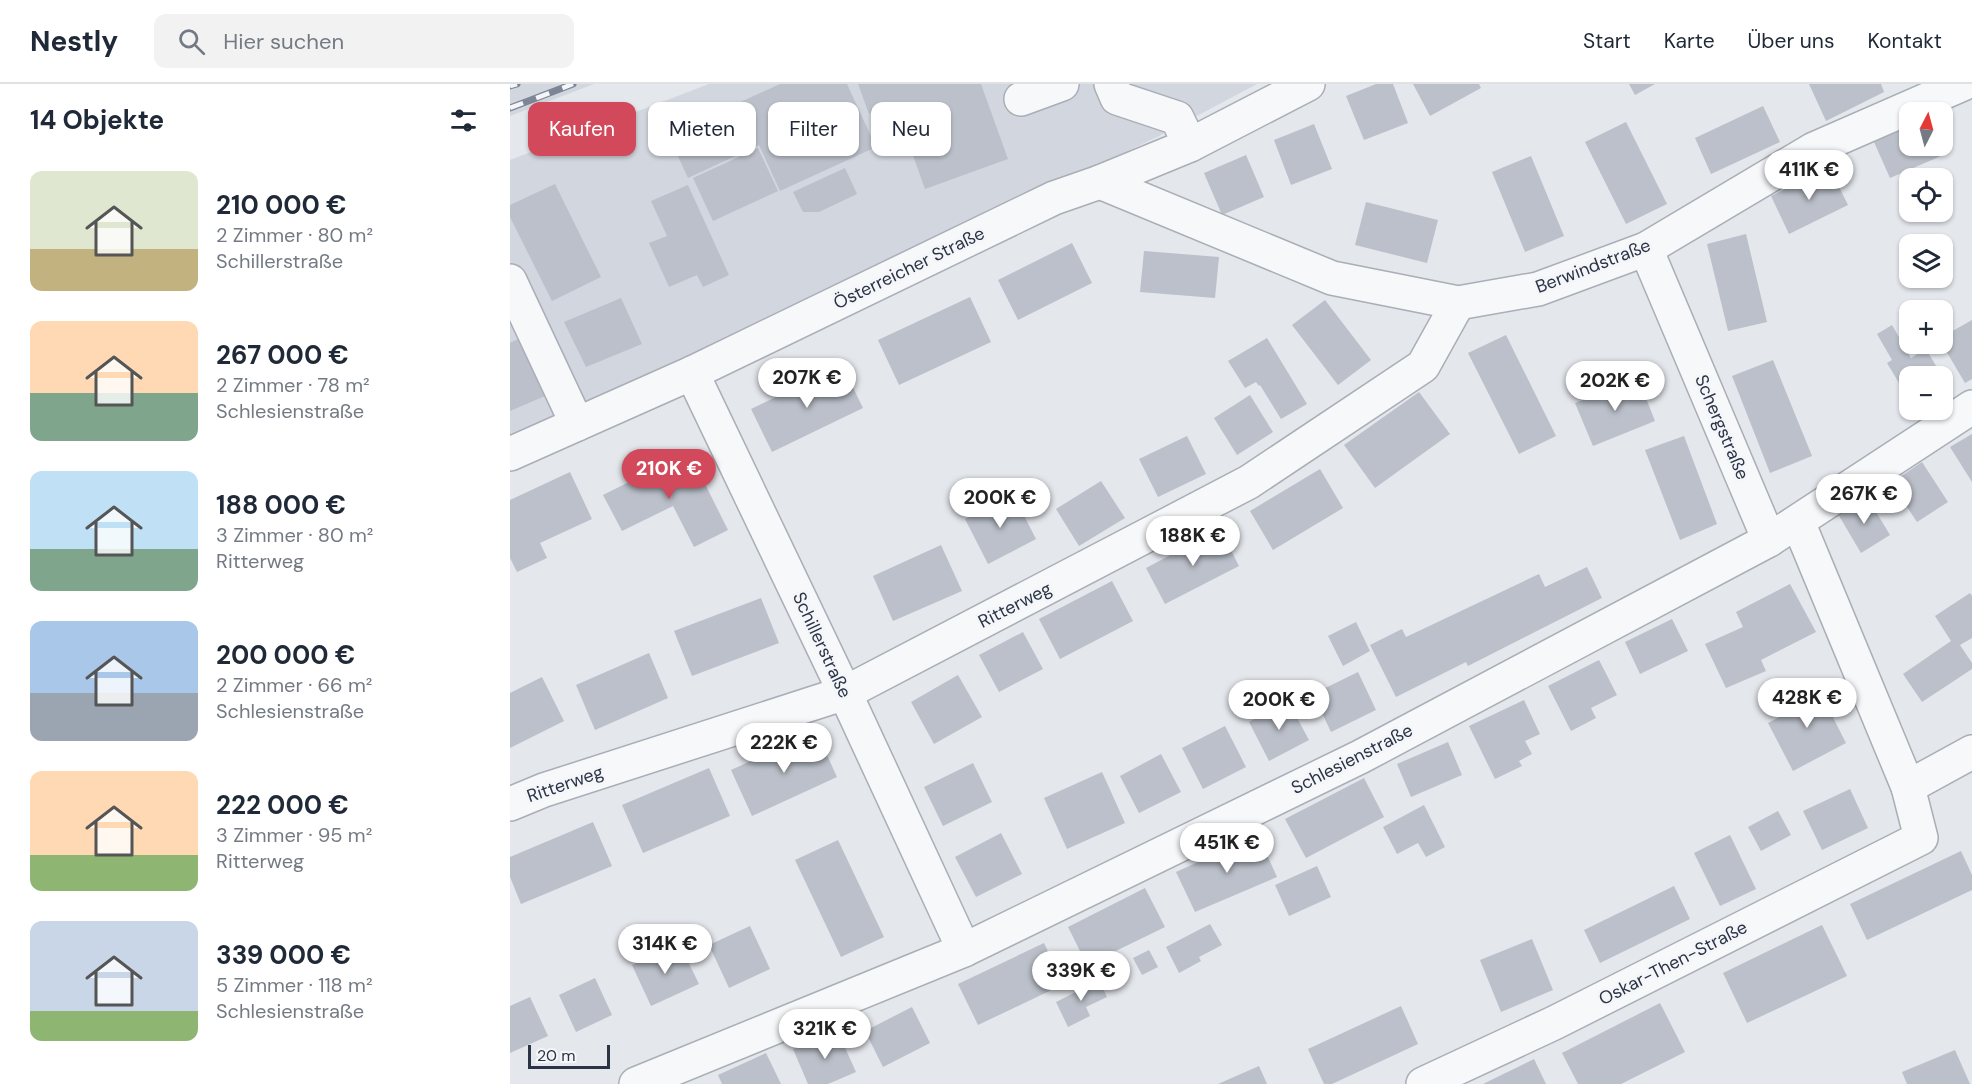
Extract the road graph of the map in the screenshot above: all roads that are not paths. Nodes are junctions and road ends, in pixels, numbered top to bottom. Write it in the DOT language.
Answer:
graph roads {
  1 [pos="1062,84"];
  2 [pos="1112,84"];
  3 [pos="1308,84"];
  4 [pos="1963,84"];
  5 [pos="1021,99"];
  6 [pos="1190,145"];
  7 [pos="1100,182"];
  8 [pos="1646,249"];
  9 [pos="510,280"];
  10 [pos="1458,303"];
  11 [pos="692,373"];
  12 [pos="1972,406"];
  13 [pos="577,424"];
  14 [pos="510,454"];
  15 [pos="1798,522"];
  16 [pos="1769,540"];
  17 [pos="845,693"];
  18 [pos="1972,753"];
  19 [pos="1908,787"];
  20 [pos="510,804"];
  21 [pos="964,950"];
  22 [pos="636,1084"];
  23 [pos="1423,1084"];
  1 -- 5 [label="street"];
  2 -- 6 [label="street"];
  3 -- 6 [label="street, Österreicher Straße"];
  4 -- 8 [label="street, Berwindstraße"];
  6 -- 7 [label="street, Österreicher Straße"];
  7 -- 10 [label="street, Berwindstraße"];
  7 -- 11 [label="street, Österreicher Straße"];
  8 -- 10 [label="street, Berwindstraße"];
  8 -- 16 [label="street, Schergstraße"];
  9 -- 13 [label="street"];
  10 -- 17 [label="street, Ritterweg"];
  11 -- 13 [label="street, Österreicher Straße"];
  11 -- 17 [label="street, Schillerstraße"];
  12 -- 15 [label="street, Schlesienstraße"];
  13 -- 14 [label="street, Österreicher Straße"];
  15 -- 16 [label="street, Schlesienstraße"];
  15 -- 19 [label="street"];
  16 -- 21 [label="street, Schlesienstraße"];
  17 -- 20 [label="street, Ritterweg"];
  17 -- 21 [label="street, Schillerstraße"];
  18 -- 19 [label="street"];
  19 -- 23 [label="street, Oskar-Then-Straße"];
  21 -- 22 [label="street, Schlesienstraße"];
}
